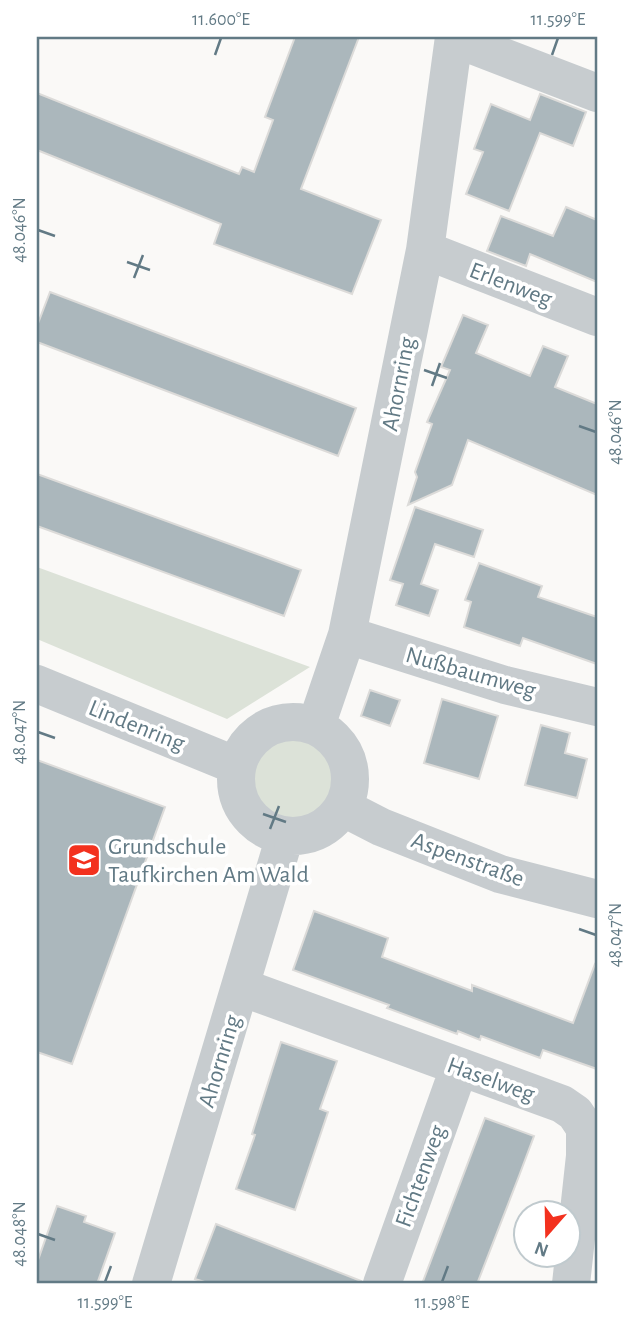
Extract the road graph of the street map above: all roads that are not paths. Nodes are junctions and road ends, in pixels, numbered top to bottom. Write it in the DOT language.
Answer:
graph roads {
  1 [pos="454,38"];
  2 [pos="597,93"];
  3 [pos="425,250"];
  4 [pos="597,317"];
  5 [pos="347,635"];
  6 [pos="37,684"];
  7 [pos="597,707"];
  8 [pos="316,726"];
  9 [pos="237,766"];
  10 [pos="344,808"];
  11 [pos="285,836"];
  12 [pos="597,899"];
  13 [pos="241,987"];
  14 [pos="459,1068"];
  15 [pos="151,1284"];
  16 [pos="382,1284"];
  17 [pos="572,1284"];
  1 -- 2 [label="street"];
  1 -- 3 [label="street, Ahornring"];
  3 -- 4 [label="street, Erlenweg"];
  3 -- 5 [label="street, Ahornring"];
  5 -- 7 [label="street, Nußbaumweg"];
  5 -- 8 [label="street, Ahornring"];
  6 -- 9 [label="street, Lindenring"];
  8 -- 9 [label="street"];
  8 -- 10 [label="street"];
  9 -- 11 [label="street"];
  10 -- 11 [label="street"];
  10 -- 12 [label="street, Aspenstraße"];
  11 -- 13 [label="street, Ahornring"];
  13 -- 14 [label="street, Haselweg"];
  13 -- 15 [label="street, Ahornring"];
  14 -- 16 [label="street, Fichtenweg"];
  14 -- 17 [label="street, Haselweg"];
}
